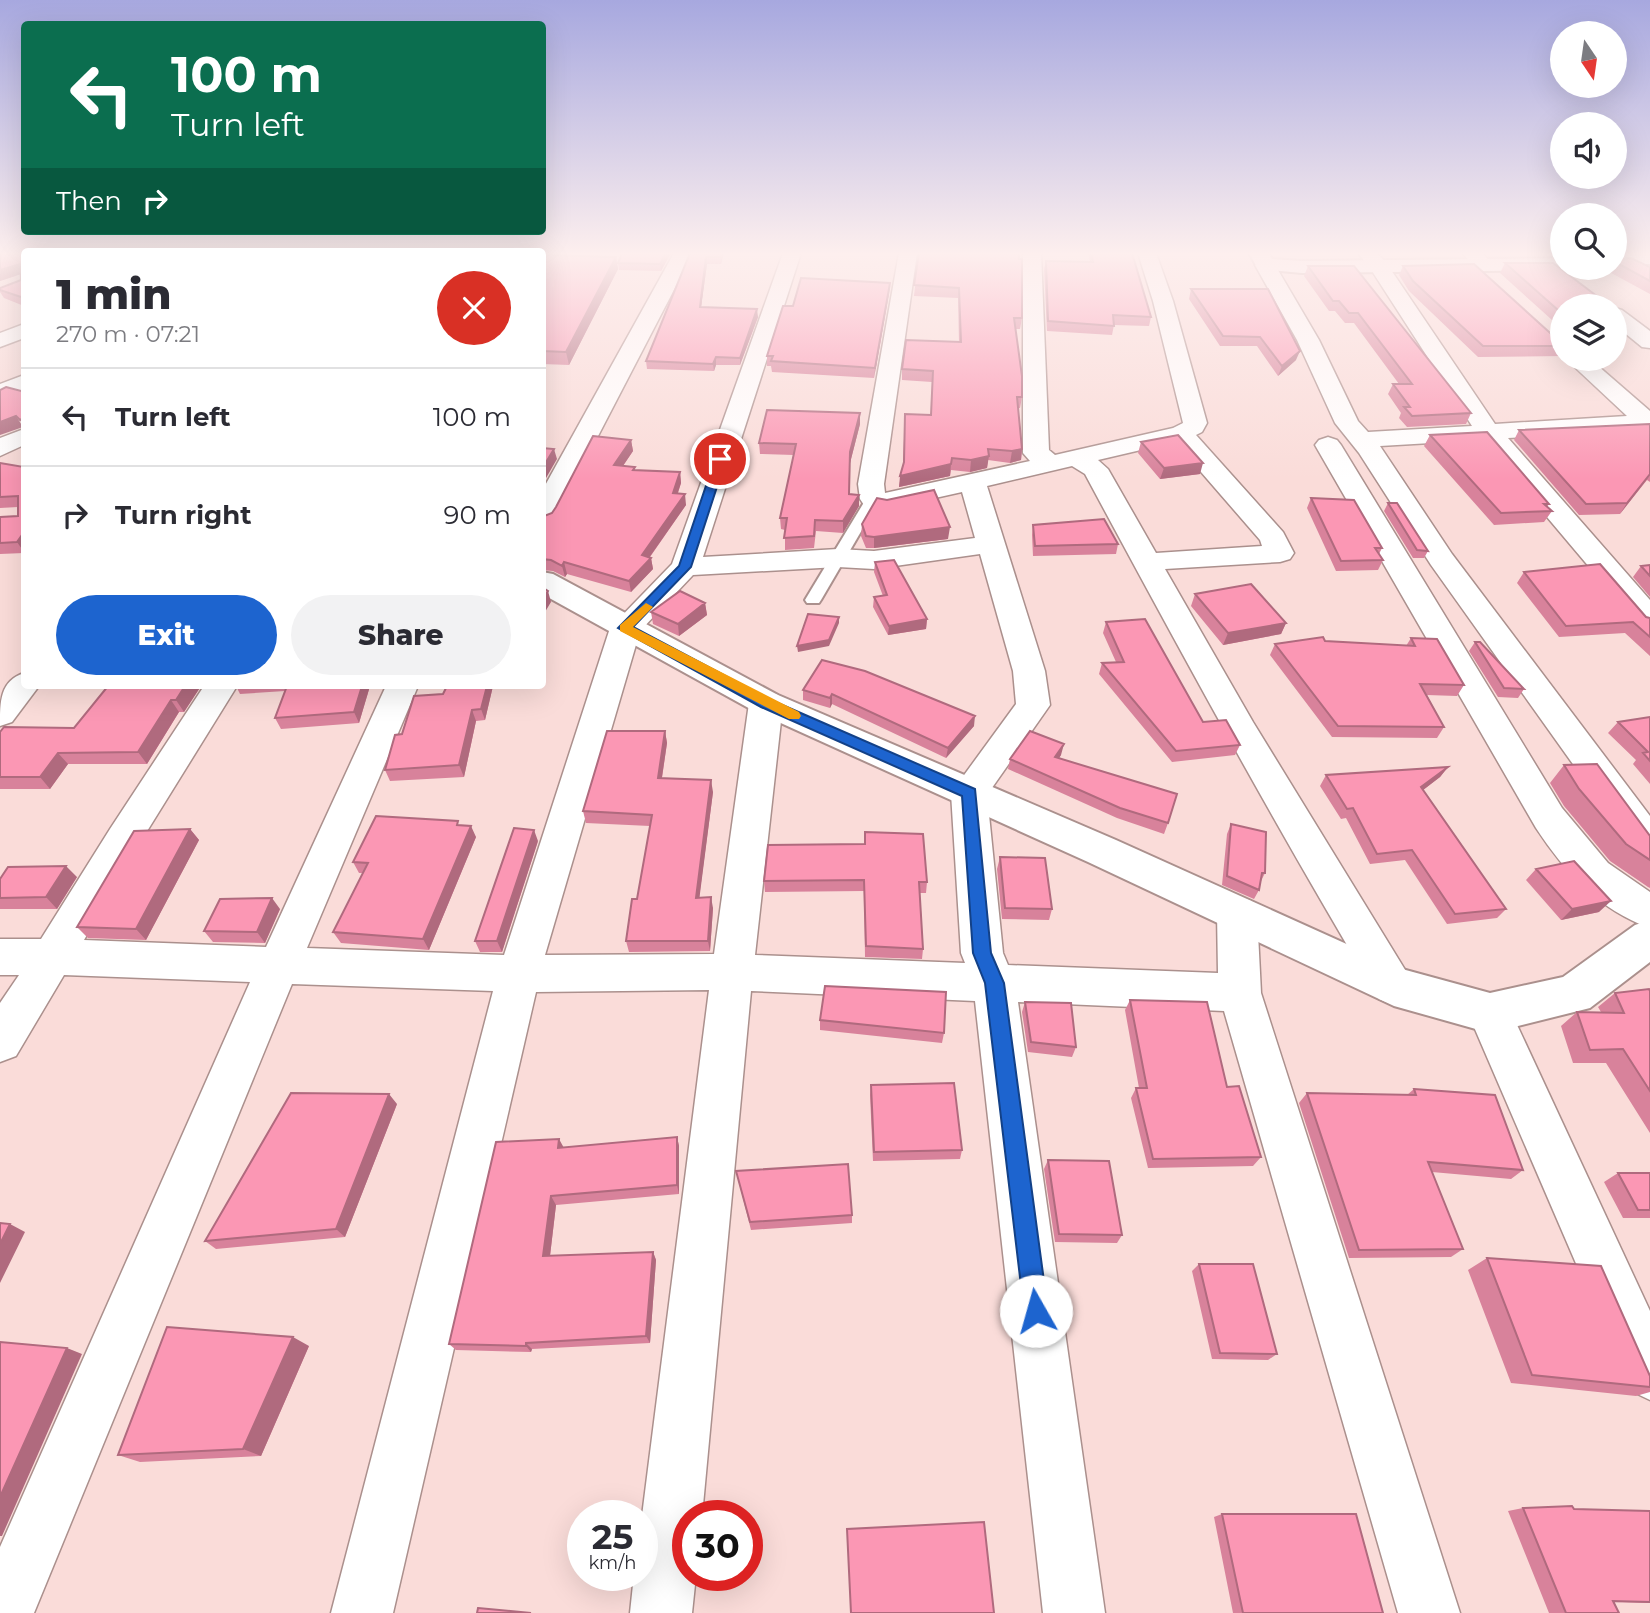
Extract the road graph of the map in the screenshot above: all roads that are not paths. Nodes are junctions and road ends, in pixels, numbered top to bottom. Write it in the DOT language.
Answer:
graph roads {
  1 [pos="644,328"];
  2 [pos="766,328"];
  3 [pos="896,328"];
  4 [pos="1033,328"];
  5 [pos="1170,328"];
  6 [pos="1301,328"];
  7 [pos="1418,328"];
  8 [pos="1633,328"];
  9 [pos="21,331"];
  10 [pos="0,341"];
  11 [pos="1650,342"];
  12 [pos="1590,371"];
  13 [pos="21,383"];
  14 [pos="0,393"];
  15 [pos="1649,423"];
  16 [pos="1487,430"];
  17 [pos="1181,433"];
  18 [pos="21,438"];
  19 [pos="1362,440"];
  20 [pos="1328,444"];
  21 [pos="0,448"];
  22 [pos="1063,461"];
  23 [pos="973,483"];
  24 [pos="873,499"];
  25 [pos="546,510"];
  26 [pos="990,544"];
  27 [pos="838,558"];
  28 [pos="1147,562"];
  29 [pos="685,567"];
  30 [pos="546,583"];
  31 [pos="813,600"];
  32 [pos="1650,619"];
  33 [pos="625,628"];
  34 [pos="21,688"];
  35 [pos="219,689"];
  36 [pos="401,689"];
  37 [pos="766,703"];
  38 [pos="0,714"];
  39 [pos="969,793"];
  40 [pos="1650,844"];
  41 [pos="1650,911"];
  42 [pos="1237,914"];
  43 [pos="1650,937"];
  44 [pos="0,957"];
  45 [pos="53,957"];
  46 [pos="279,964"];
  47 [pos="732,972"];
  48 [pos="519,974"];
  49 [pos="994,983"];
  50 [pos="1394,986"];
  51 [pos="1240,993"];
  52 [pos="1490,1013"];
  53 [pos="0,1042"];
  54 [pos="1650,1372"];
  55 [pos="2,1613"];
  56 [pos="362,1613"];
  57 [pos="661,1613"];
  58 [pos="1074,1613"];
  59 [pos="1429,1613"];
  1 -- 25 [label="street"];
  2 -- 29 [label="street"];
  3 -- 24 [label="street"];
  4 -- 22 [label="street"];
  5 -- 17 [label="street"];
  6 -- 19 [label="street"];
  7 -- 16 [label="street"];
  8 -- 11 [label="street"];
  9 -- 10 [label="street"];
  12 -- 15 [label="street"];
  13 -- 14 [label="street"];
  15 -- 16 [label="street"];
  16 -- 19 [label="street"];
  16 -- 32 [label="street"];
  17 -- 22 [label="street"];
  17 -- 28 [label="street"];
  18 -- 21 [label="street"];
  19 -- 40 [label="street"];
  20 -- 41 [label="street"];
  22 -- 23 [label="street"];
  22 -- 28 [label="street"];
  23 -- 24 [label="street"];
  23 -- 26 [label="street"];
  24 -- 27 [label="lane"];
  26 -- 27 [label="street"];
  26 -- 39 [label="street"];
  27 -- 29 [label="street"];
  27 -- 31 [label="lane"];
  28 -- 50 [label="street"];
  29 -- 33 [label="street"];
  30 -- 33 [label="street"];
  33 -- 37 [label="street"];
  33 -- 48 [label="street"];
  34 -- 38 [label="street"];
  35 -- 45 [label="street"];
  36 -- 46 [label="street"];
  37 -- 39 [label="street"];
  37 -- 47 [label="street"];
  39 -- 42 [label="street"];
  39 -- 49 [label="street"];
  42 -- 50 [label="street"];
  42 -- 51 [label="street"];
  43 -- 52 [label="street"];
  44 -- 45 [label="street"];
  45 -- 46 [label="street"];
  45 -- 53 [label="street"];
  46 -- 48 [label="street"];
  46 -- 55 [label="street"];
  47 -- 48 [label="street"];
  47 -- 49 [label="street"];
  47 -- 57 [label="street"];
  48 -- 56 [label="street"];
  49 -- 51 [label="street"];
  49 -- 58 [label="street"];
  50 -- 52 [label="street"];
  51 -- 59 [label="street"];
  52 -- 54 [label="street"];
}
